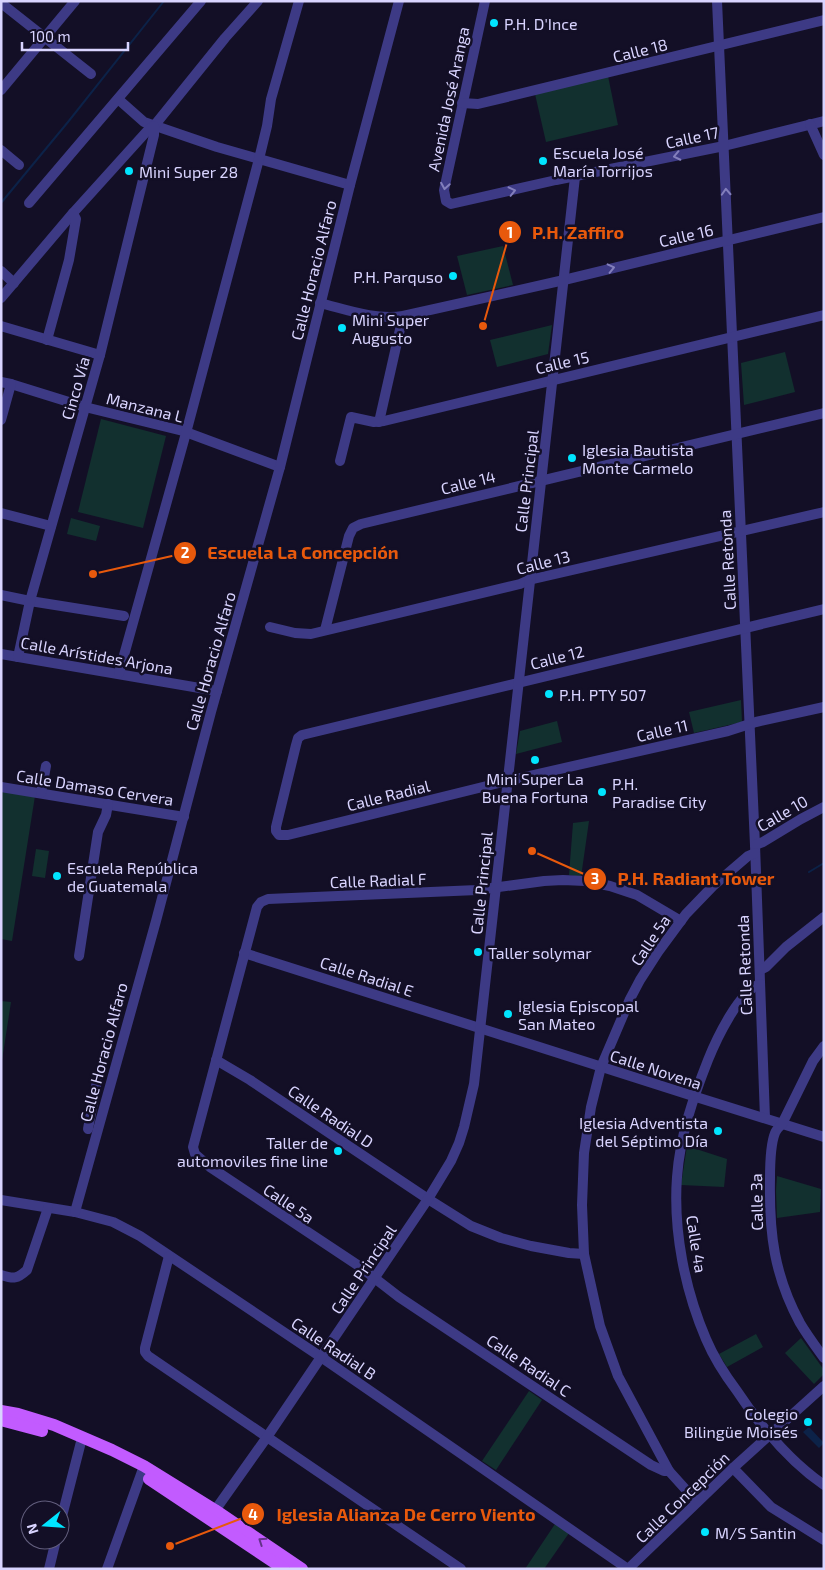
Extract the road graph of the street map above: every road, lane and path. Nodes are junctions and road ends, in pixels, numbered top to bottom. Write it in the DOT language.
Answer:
graph roads {
  1 [pos="75,1"];
  2 [pos="201,1"];
  3 [pos="258,1"];
  4 [pos="299,1"];
  5 [pos="399,1"];
  6 [pos="485,1"];
  7 [pos="489,1"];
  8 [pos="496,1"];
  9 [pos="717,1"];
  10 [pos="1,3"];
  11 [pos="824,20"];
  12 [pos="45,38"];
  13 [pos="719,46"];
  14 [pos="91,74"];
  15 [pos="1,90"];
  16 [pos="118,99"];
  17 [pos="462,103"];
  18 [pos="824,121"];
  19 [pos="810,124"];
  20 [pos="154,126"];
  21 [pos="724,146"];
  22 [pos="1,150"];
  23 [pos="824,155"];
  24 [pos="259,159"];
  25 [pos="19,165"];
  26 [pos="575,177"];
  27 [pos="350,185"];
  28 [pos="29,202"];
  29 [pos="448,203"];
  30 [pos="73,213"];
  31 [pos="824,217"];
  32 [pos="728,241"];
  33 [pos="1,271"];
  34 [pos="564,280"];
  35 [pos="14,283"];
  36 [pos="1,298"];
  37 [pos="320,302"];
  38 [pos="824,315"];
  39 [pos="403,316"];
  40 [pos="1,326"];
  41 [pos="733,337"];
  42 [pos="47,340"];
  43 [pos="100,355"];
  44 [pos="553,379"];
  45 [pos="6,383"];
  46 [pos="84,407"];
  47 [pos="824,413"];
  48 [pos="1,420"];
  49 [pos="379,422"];
  50 [pos="182,431"];
  51 [pos="737,433"];
  52 [pos="340,461"];
  53 [pos="280,467"];
  54 [pos="541,480"];
  55 [pos="824,512"];
  56 [pos="1,513"];
  57 [pos="51,526"];
  58 [pos="740,531"];
  59 [pos="529,580"];
  60 [pos="1,594"];
  61 [pos="30,601"];
  62 [pos="824,609"];
  63 [pos="124,616"];
  64 [pos="270,627"];
  65 [pos="745,628"];
  66 [pos="325,630"];
  67 [pos="1,654"];
  68 [pos="18,657"];
  69 [pos="119,673"];
  70 [pos="518,682"];
  71 [pos="217,691"];
  72 [pos="824,707"];
  73 [pos="748,724"];
  74 [pos="46,766"];
  75 [pos="507,781"];
  76 [pos="1,787"];
  77 [pos="41,793"];
  78 [pos="108,804"];
  79 [pos="824,807"];
  80 [pos="184,816"];
  81 [pos="277,834"];
  82 [pos="755,849"];
  83 [pos="496,887"];
  84 [pos="824,917"];
  85 [pos="681,921"];
  86 [pos="244,953"];
  87 [pos="79,956"];
  88 [pos="760,970"];
  89 [pos="760,984"];
  90 [pos="480,1027"];
  91 [pos="824,1046"];
  92 [pos="216,1060"];
  93 [pos="601,1067"];
  94 [pos="97,1081"];
  95 [pos="693,1096"];
  96 [pos="765,1118"];
  97 [pos="92,1124"];
  98 [pos="782,1124"];
  99 [pos="824,1137"];
  100 [pos="428,1199"];
  101 [pos="1,1200"];
  102 [pos="48,1208"];
  103 [pos="75,1212"];
  104 [pos="584,1254"];
  105 [pos="169,1256"];
  106 [pos="1,1275"];
  107 [pos="375,1278"];
  108 [pos="321,1357"];
  109 [pos="824,1358"];
  110 [pos="824,1386"];
  111 [pos="1,1411"];
  112 [pos="1,1420"];
  113 [pos="769,1435"];
  114 [pos="267,1437"];
  115 [pos="81,1441"];
  116 [pos="733,1468"];
  117 [pos="142,1469"];
  118 [pos="669,1471"];
  119 [pos="824,1485"];
  120 [pos="66,1500"];
  121 [pos="696,1502"];
  122 [pos="212,1514"];
  123 [pos="824,1540"];
  124 [pos="54,1550"];
  125 [pos="49,1569"];
  126 [pos="107,1569"];
  127 [pos="284,1569"];
  128 [pos="302,1569"];
  129 [pos="461,1569"];
  130 [pos="628,1569"];
  1 -- 12 [label="street"];
  2 -- 16 [label="street"];
  3 -- 20 [label="street"];
  4 -- 24 [label="street"];
  5 -- 27 [label="street, Calle Horacio Alfaro"];
  6 -- 17 [label="street, Avenida José Aranga"];
  7 -- 8 [label="street"];
  9 -- 13 [label="street, Calle Retonda"];
  10 -- 12 [label="street"];
  11 -- 13 [label="street, Calle 18"];
  12 -- 14 [label="street"];
  12 -- 15 [label="street"];
  13 -- 17 [label="street, Calle 18"];
  13 -- 21 [label="street, Calle Retonda"];
  16 -- 20 [label="street"];
  16 -- 28 [label="street"];
  17 -- 29 [label="street, Avenida José Aranga, one-way"];
  18 -- 19 [label="street, Calle 17"];
  19 -- 21 [label="street, Calle 17"];
  19 -- 23 [label="street"];
  20 -- 24 [label="street"];
  20 -- 30 [label="street"];
  20 -- 43 [label="street, Cinco Vía"];
  21 -- 26 [label="street, Calle 17, one-way"];
  32 -- 21 [label="street, Calle Retonda, one-way"];
  22 -- 25 [label="street"];
  24 -- 27 [label="street"];
  24 -- 50 [label="street"];
  29 -- 26 [label="street, Calle 17, one-way"];
  26 -- 34 [label="street, Calle Principal"];
  27 -- 37 [label="street, Calle Horacio Alfaro"];
  30 -- 35 [label="street"];
  30 -- 42 [label="street"];
  31 -- 32 [label="street, Calle 16"];
  34 -- 32 [label="street, Calle 16, one-way"];
  32 -- 41 [label="street, Calle Retonda"];
  33 -- 35 [label="street"];
  34 -- 39 [label="street, Calle 16"];
  34 -- 44 [label="street, Calle Principal"];
  35 -- 36 [label="street"];
  37 -- 39 [label="street, Calle 16"];
  37 -- 53 [label="street, Calle Horacio Alfaro"];
  38 -- 41 [label="street, Calle 15"];
  39 -- 49 [label="street"];
  40 -- 42 [label="street"];
  41 -- 44 [label="street, Calle 15"];
  41 -- 51 [label="street, Calle Retonda"];
  42 -- 43 [label="street"];
  43 -- 46 [label="street, Cinco Vía"];
  44 -- 49 [label="street, Calle 15"];
  44 -- 54 [label="street, Calle Principal"];
  45 -- 46 [label="street, Manzana L"];
  45 -- 48 [label="street"];
  46 -- 50 [label="street, Manzana L"];
  46 -- 57 [label="street, Cinco Vía"];
  47 -- 51 [label="street, Calle 14"];
  49 -- 52 [label="street, Calle 15"];
  50 -- 53 [label="street, Manzana L"];
  50 -- 69 [label="street"];
  51 -- 54 [label="street, Calle 14"];
  51 -- 58 [label="street, Calle Retonda"];
  53 -- 71 [label="street, Calle Horacio Alfaro"];
  54 -- 59 [label="street, Calle Principal"];
  54 -- 66 [label="street, Calle 14"];
  55 -- 58 [label="street, Calle 13"];
  56 -- 57 [label="street"];
  57 -- 61 [label="street, Cinco Vía"];
  58 -- 59 [label="street, Calle 13"];
  58 -- 65 [label="street, Calle Retonda"];
  59 -- 66 [label="street, Calle 13"];
  59 -- 70 [label="street, Calle Principal"];
  60 -- 61 [label="street"];
  61 -- 63 [label="street"];
  61 -- 68 [label="street, Cinco Vía"];
  62 -- 65 [label="street, Calle 12"];
  64 -- 66 [label="street, Calle 13"];
  65 -- 70 [label="street, Calle 12"];
  65 -- 73 [label="street, Calle Retonda"];
  67 -- 68 [label="street, Calle Arístides Arjona"];
  68 -- 69 [label="street, Calle Arístides Arjona"];
  69 -- 71 [label="street, Calle Arístides Arjona"];
  70 -- 75 [label="street, Calle Principal"];
  70 -- 81 [label="street, Calle 12"];
  71 -- 80 [label="street, Calle Horacio Alfaro"];
  72 -- 73 [label="street, Calle 11"];
  73 -- 75 [label="street, Calle 11"];
  73 -- 82 [label="street, Calle Retonda"];
  74 -- 77 [label="street"];
  75 -- 81 [label="street, Calle Radial"];
  75 -- 83 [label="street, Calle Principal"];
  76 -- 77 [label="street, Calle Damaso Cervera"];
  77 -- 78 [label="street, Calle Damaso Cervera"];
  78 -- 80 [label="street, Calle Damaso Cervera"];
  78 -- 87 [label="street"];
  79 -- 82 [label="street, Calle 10"];
  80 -- 97 [label="street, Calle Horacio Alfaro"];
  82 -- 85 [label="street, Calle 5a"];
  82 -- 88 [label="street, Calle Retonda"];
  83 -- 85 [label="street"];
  83 -- 86 [label="street, Calle Radial F"];
  83 -- 90 [label="street, Calle Principal"];
  84 -- 88 [label="street"];
  85 -- 93 [label="street, Calle 5a"];
  86 -- 90 [label="street, Calle Radial E"];
  86 -- 92 [label="street"];
  88 -- 89 [label="street, Calle Retonda"];
  89 -- 95 [label="street, Calle 4a"];
  89 -- 96 [label="street, Calle Retonda"];
  90 -- 93 [label="street, Calle Novena"];
  90 -- 100 [label="street, Calle Principal"];
  91 -- 98 [label="street, Calle 3a"];
  92 -- 100 [label="street, Calle Radial D"];
  92 -- 107 [label="street, Calle 5a"];
  93 -- 95 [label="street, Calle Novena"];
  93 -- 104 [label="street, Calle 5a"];
  94 -- 97 [label="street"];
  95 -- 96 [label="street, Calle Novena"];
  95 -- 113 [label="street, Calle 4a"];
  96 -- 98 [label="street, Calle Novena"];
  97 -- 103 [label="street, Calle Horacio Alfaro"];
  98 -- 99 [label="street, Calle Novena"];
  98 -- 109 [label="street, Calle 3a"];
  100 -- 104 [label="street, Calle Radial D"];
  100 -- 107 [label="street, Calle Principal"];
  101 -- 102 [label="street, Calle Radial B"];
  102 -- 103 [label="street, Calle Radial B"];
  102 -- 106 [label="street"];
  103 -- 105 [label="street, Calle Radial B"];
  104 -- 118 [label="street, Calle 5a"];
  105 -- 108 [label="street, Calle Radial B"];
  105 -- 114 [label="street"];
  107 -- 108 [label="street, Calle Principal"];
  107 -- 118 [label="street, Calle Radial C"];
  108 -- 114 [label="street, Calle Principal"];
  108 -- 130 [label="street, Calle Radial B"];
  110 -- 113 [label="street, Calle Concepción"];
  111 -- 115 [label="main road"];
  112 -- 115 [label="main road"];
  113 -- 116 [label="street, Calle Concepción"];
  113 -- 119 [label="street, Calle 4a"];
  114 -- 122 [label="street, Calle Principal"];
  114 -- 129 [label="street"];
  115 -- 117 [label="main road"];
  115 -- 120 [label="street"];
  116 -- 121 [label="street, Calle Concepción"];
  116 -- 123 [label="street"];
  117 -- 122 [label="main road"];
  117 -- 126 [label="street"];
  118 -- 121 [label="street, Calle 5a"];
  121 -- 130 [label="street, Calle Concepción"];
  122 -- 127 [label="main road"];
  128 -- 122 [label="main road, one-way"];
  124 -- 125 [label="street"];
}
